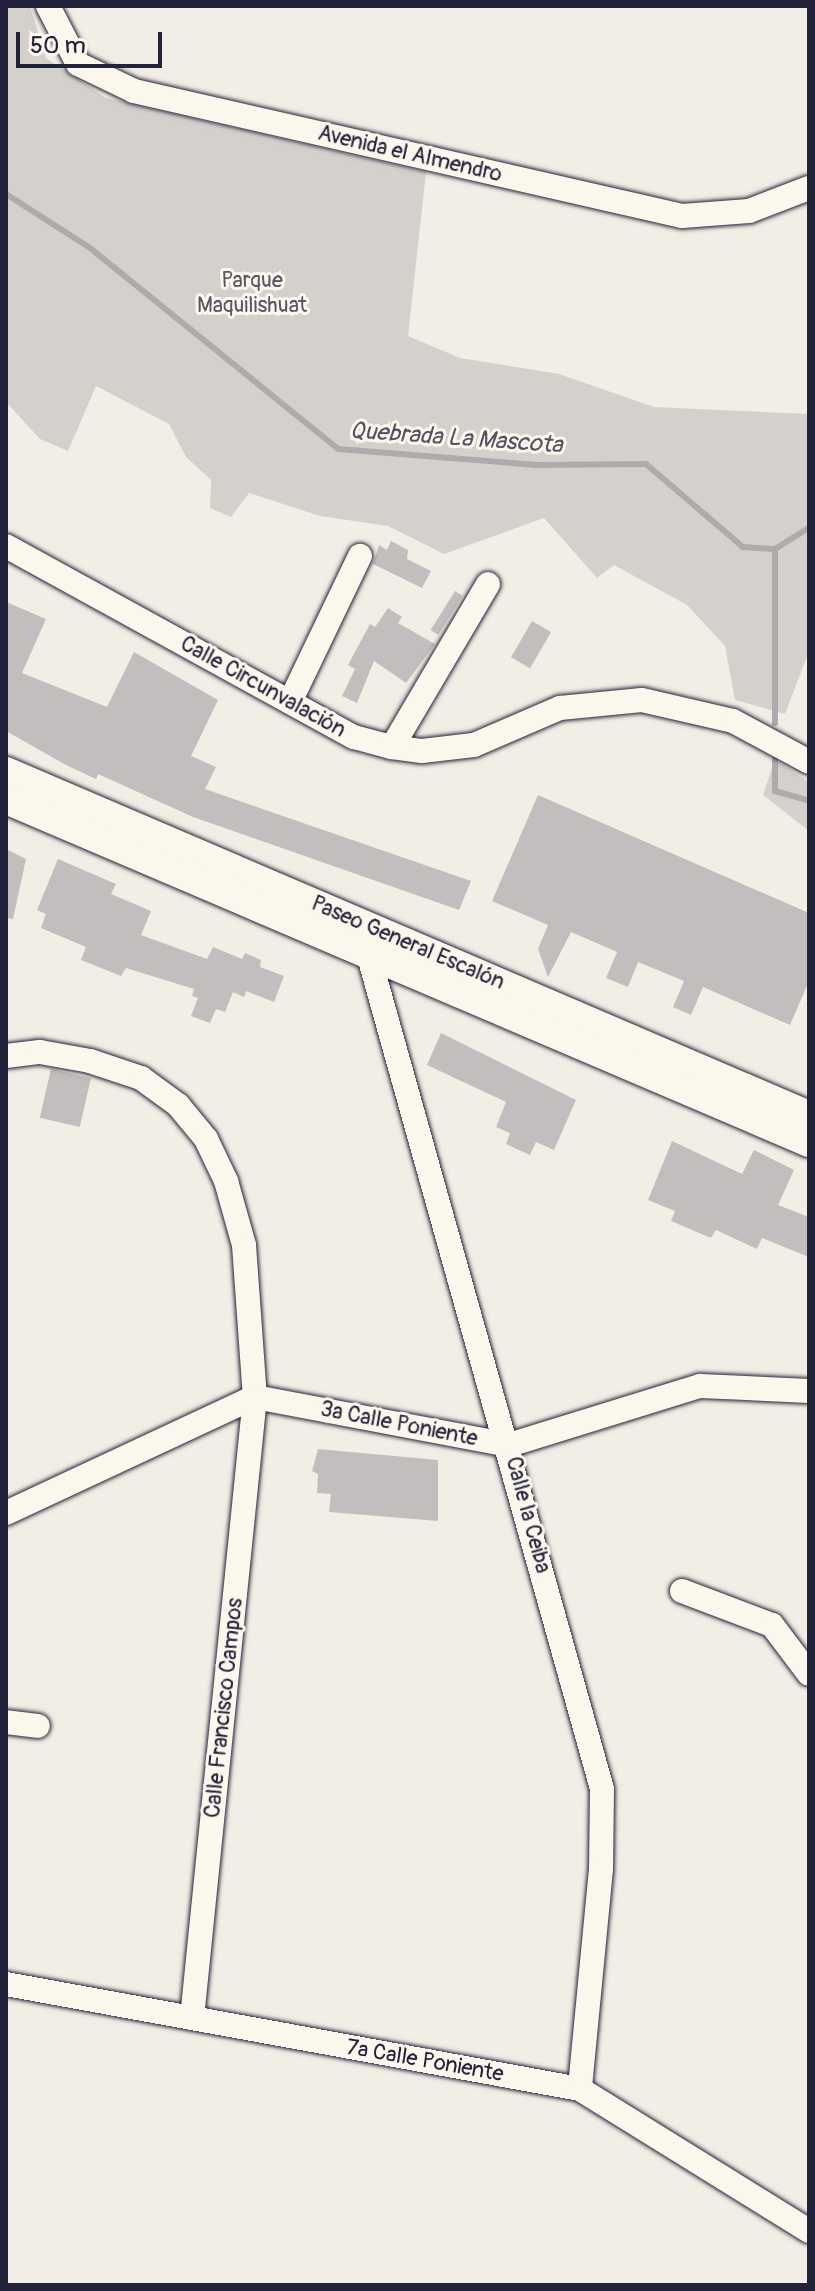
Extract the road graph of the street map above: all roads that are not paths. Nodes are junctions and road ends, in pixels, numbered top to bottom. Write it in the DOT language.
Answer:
graph roads {
  1 [pos="48,6"];
  2 [pos="809,188"];
  3 [pos="6,546"];
  4 [pos="360,556"];
  5 [pos="488,584"];
  6 [pos="290,702"];
  7 [pos="392,747"];
  8 [pos="809,762"];
  9 [pos="6,772"];
  10 [pos="6,799"];
  11 [pos="368,953"];
  12 [pos="6,1056"];
  13 [pos="809,1116"];
  14 [pos="809,1142"];
  15 [pos="809,1391"];
  16 [pos="255,1397"];
  17 [pos="509,1445"];
  18 [pos="6,1513"];
  19 [pos="682,1591"];
  20 [pos="809,1674"];
  21 [pos="6,1722"];
  22 [pos="38,1726"];
  23 [pos="6,1984"];
  24 [pos="192,2018"];
  25 [pos="580,2089"];
  26 [pos="809,2231"];
  1 -- 2 [label="street, Avenida el Almendro"];
  3 -- 6 [label="street, Calle Circunvalación"];
  4 -- 6 [label="street"];
  5 -- 7 [label="street"];
  6 -- 7 [label="street, Calle Circunvalación"];
  7 -- 8 [label="street, Calle Circunvalación"];
  9 -- 13 [label="main road, Paseo General Escalón"];
  10 -- 11 [label="main road, Paseo General Escalón"];
  11 -- 14 [label="main road, Paseo General Escalón"];
  11 -- 17 [label="street, Calle la Ceiba"];
  12 -- 16 [label="street, Calle Francisco Campos"];
  15 -- 17 [label="street, 3a Calle Poniente"];
  16 -- 17 [label="street, 3a Calle Poniente"];
  16 -- 18 [label="street"];
  16 -- 24 [label="street, Calle Francisco Campos"];
  17 -- 25 [label="street, Calle la Ceiba"];
  19 -- 20 [label="street"];
  21 -- 22 [label="street"];
  23 -- 24 [label="street, 7a Calle Poniente"];
  24 -- 25 [label="street, 7a Calle Poniente"];
  25 -- 26 [label="street, 7a Calle Poniente"];
}
